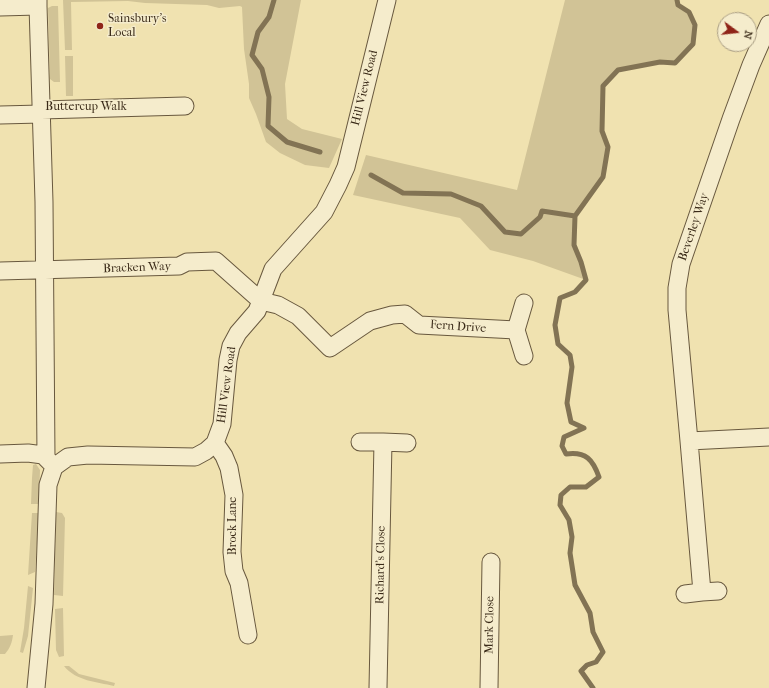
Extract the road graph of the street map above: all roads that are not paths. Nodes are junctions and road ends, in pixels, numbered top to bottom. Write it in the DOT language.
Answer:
graph roads {
  1 [pos="387,0"];
  2 [pos="38,3"];
  3 [pos="0,7"];
  4 [pos="769,24"];
  5 [pos="185,106"];
  6 [pos="41,112"];
  7 [pos="0,115"];
  8 [pos="44,270"];
  9 [pos="0,271"];
  10 [pos="261,301"];
  11 [pos="524,303"];
  12 [pos="516,330"];
  13 [pos="524,356"];
  14 [pos="769,437"];
  15 [pos="689,441"];
  16 [pos="360,442"];
  17 [pos="383,442"];
  18 [pos="215,443"];
  19 [pos="407,443"];
  20 [pos="0,454"];
  21 [pos="50,463"];
  22 [pos="491,562"];
  23 [pos="685,594"];
  24 [pos="248,635"];
  25 [pos="36,688"];
  26 [pos="378,688"];
  27 [pos="489,688"];
  1 -- 10 [label="street, Hill View Road"];
  2 -- 3 [label="street"];
  2 -- 6 [label="street, Buttercup Walk"];
  4 -- 15 [label="street, Beverley Way"];
  5 -- 6 [label="street, Buttercup Walk"];
  6 -- 7 [label="street"];
  6 -- 8 [label="street"];
  8 -- 9 [label="street, Bracken Way"];
  8 -- 10 [label="street, Bracken Way"];
  8 -- 21 [label="street"];
  10 -- 12 [label="street, Fern Drive"];
  10 -- 18 [label="street, Hill View Road"];
  11 -- 12 [label="street"];
  12 -- 13 [label="street"];
  14 -- 15 [label="street"];
  15 -- 23 [label="street, Beverley Way"];
  16 -- 17 [label="street"];
  17 -- 19 [label="street"];
  17 -- 26 [label="street, Richard's Close"];
  18 -- 21 [label="street"];
  18 -- 24 [label="street, Brock Lane"];
  20 -- 21 [label="street"];
  21 -- 25 [label="street"];
  22 -- 27 [label="street, Mark Close"];
}
